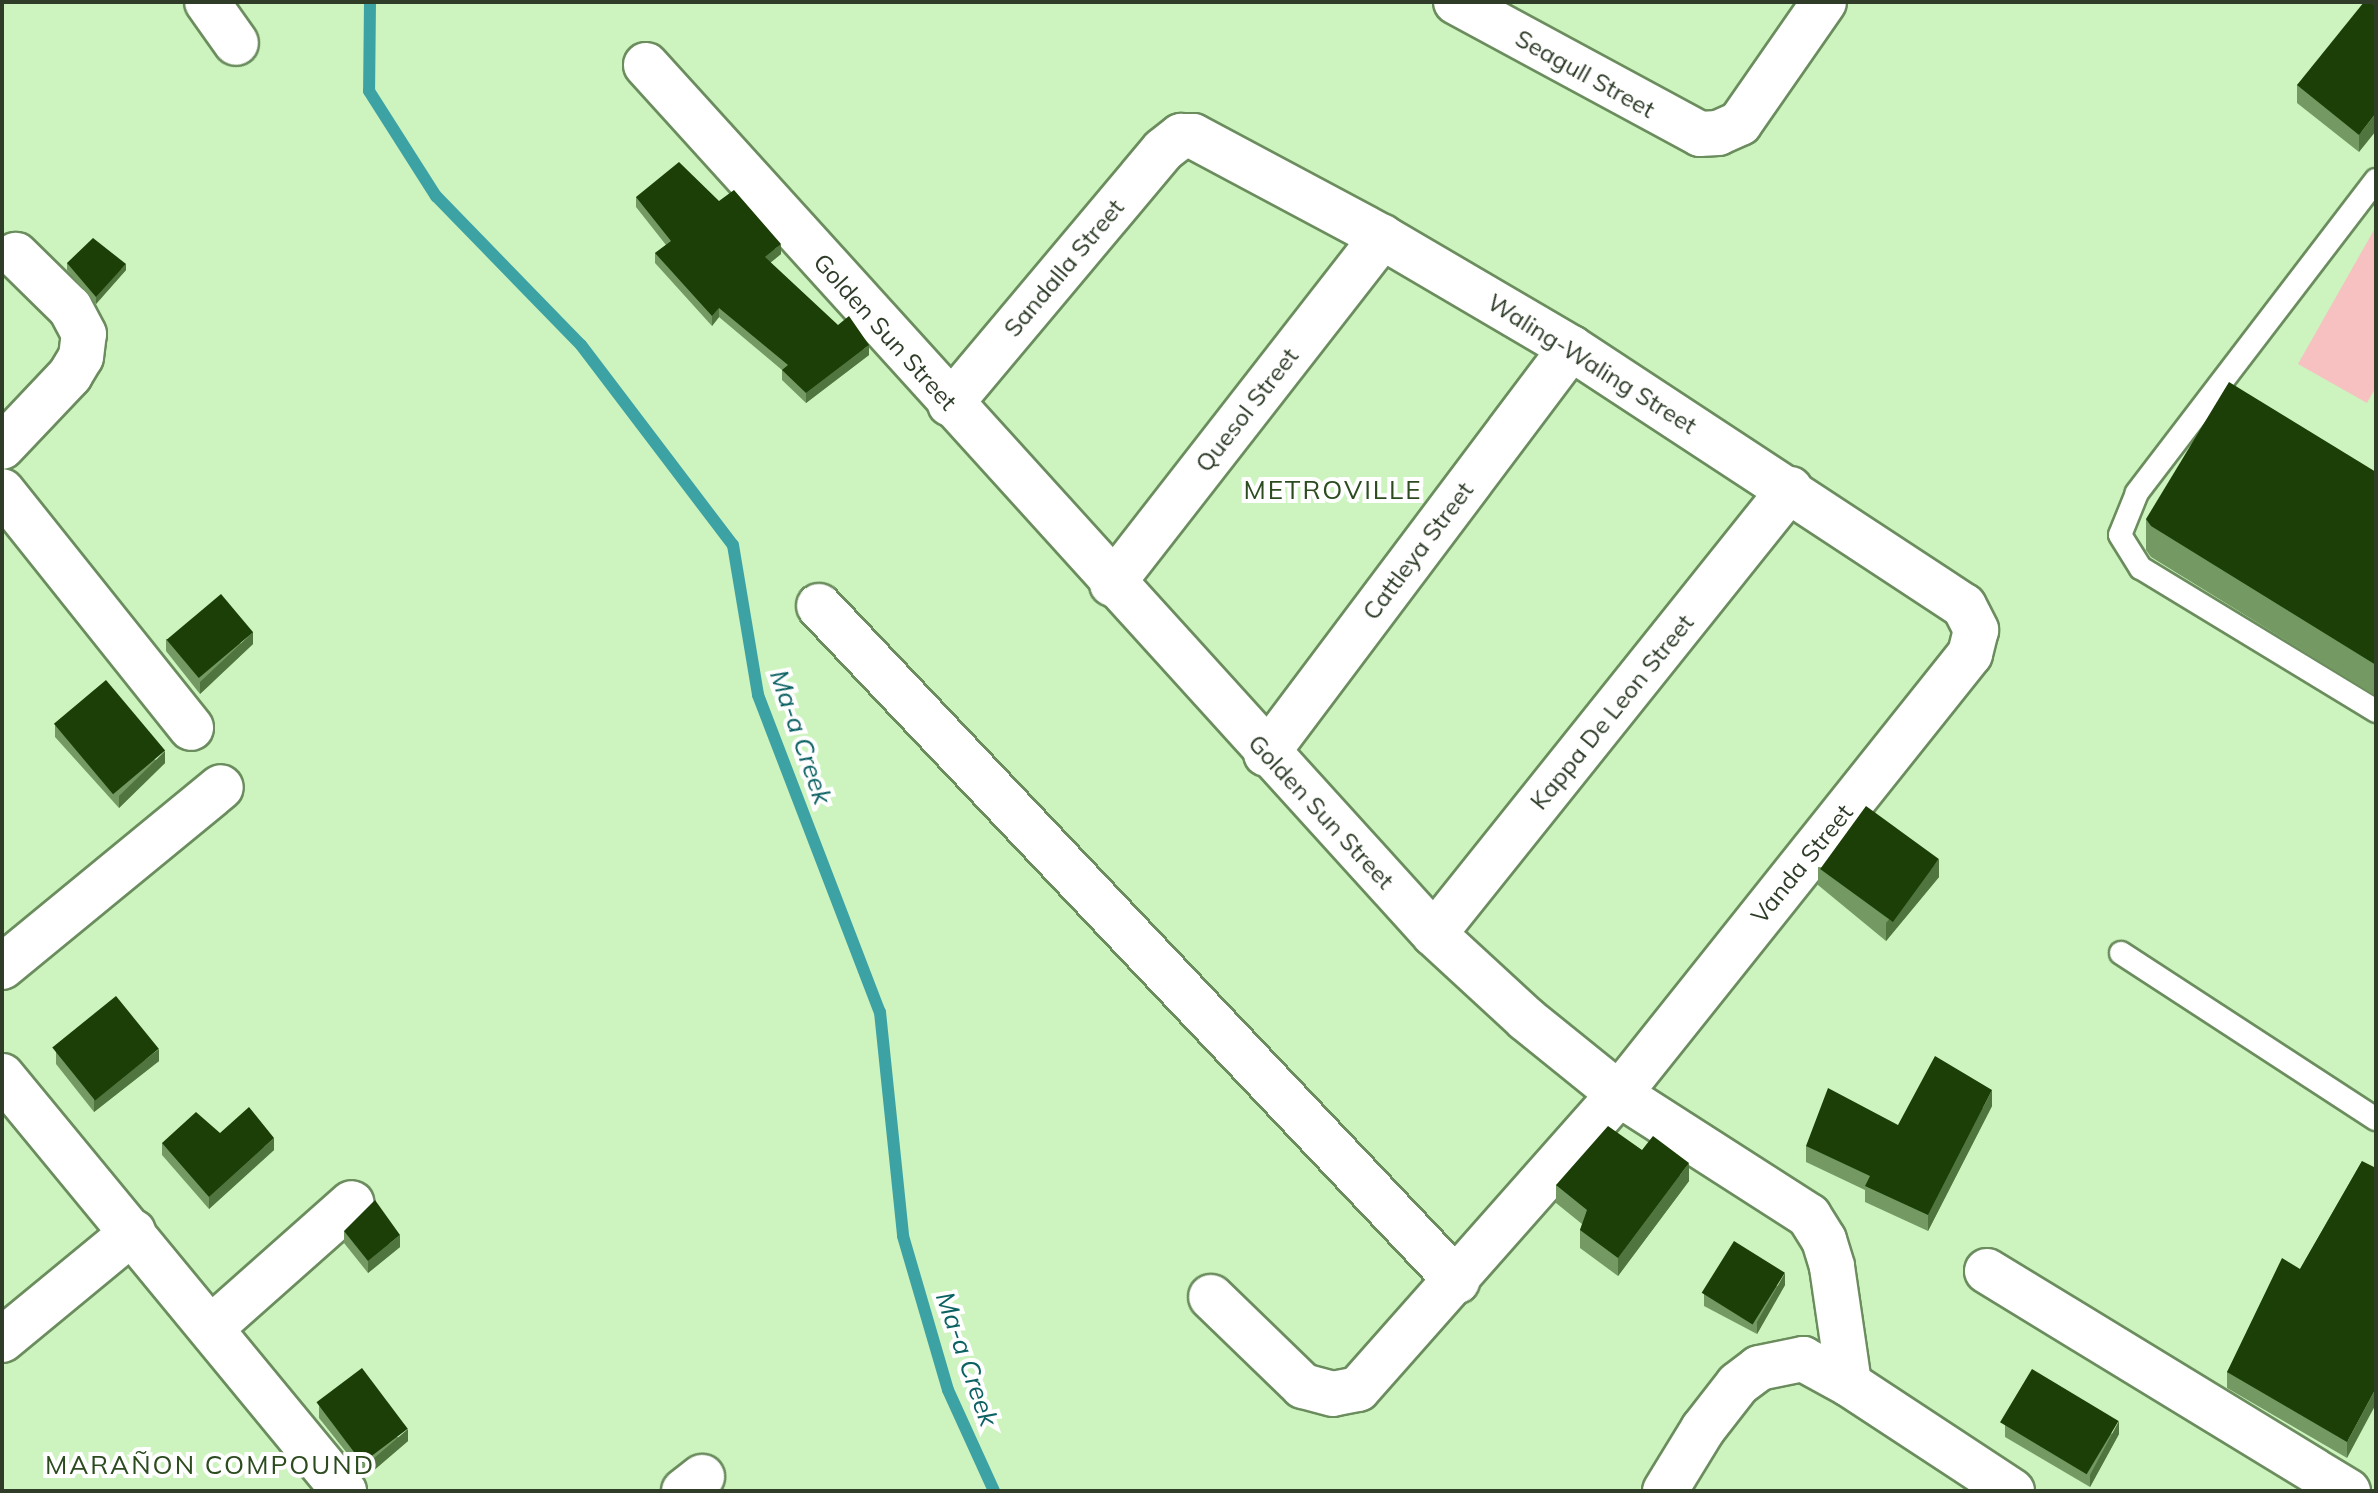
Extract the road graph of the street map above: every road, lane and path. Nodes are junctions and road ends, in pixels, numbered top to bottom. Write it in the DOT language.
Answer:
graph roads {
  1 [pos="207,2"];
  2 [pos="1824,2"];
  3 [pos="1481,7"];
  4 [pos="236,43"];
  5 [pos="646,65"];
  6 [pos="1181,136"];
  7 [pos="2376,180"];
  8 [pos="1382,237"];
  9 [pos="16,255"];
  10 [pos="1571,348"];
  11 [pos="950,404"];
  12 [pos="2,447"];
  13 [pos="1790,489"];
  14 [pos="2,491"];
  15 [pos="1112,584"];
  16 [pos="819,606"];
  17 [pos="1976,630"];
  18 [pos="2376,711"];
  19 [pos="191,728"];
  20 [pos="1266,754"];
  21 [pos="221,787"];
  22 [pos="1434,934"];
  23 [pos="2121,953"];
  24 [pos="2,967"];
  25 [pos="2,1076"];
  26 [pos="1619,1094"];
  27 [pos="2376,1119"];
  28 [pos="352,1203"];
  29 [pos="133,1232"];
  30 [pos="1987,1271"];
  31 [pos="1457,1281"];
  32 [pos="1211,1297"];
  33 [pos="211,1328"];
  34 [pos="2,1340"];
  35 [pos="1849,1384"];
  36 [pos="344,1491"];
  37 [pos="1665,1491"];
  38 [pos="2012,1491"];
  39 [pos="2348,1491"];
  1 -- 4 [label="street"];
  2 -- 3 [label="street, Seagull Street"];
  5 -- 11 [label="street, Golden Sun Street"];
  6 -- 8 [label="street, Waling-Waling Street"];
  6 -- 11 [label="street, Sandalla Street"];
  7 -- 18 [label="lane"];
  8 -- 10 [label="street, Waling-Waling Street"];
  8 -- 15 [label="street, Quesol Street"];
  9 -- 12 [label="street"];
  10 -- 13 [label="street, Waling-Waling Street"];
  10 -- 20 [label="street, Cattleya Street"];
  11 -- 15 [label="street, Golden Sun Street"];
  13 -- 17 [label="street, Waling-Waling Street"];
  13 -- 22 [label="street, Kappa De Leon Street"];
  14 -- 19 [label="street"];
  15 -- 20 [label="street, Golden Sun Street"];
  16 -- 31 [label="street"];
  17 -- 26 [label="street, Vanda Street"];
  20 -- 22 [label="street, Golden Sun Street"];
  21 -- 24 [label="street"];
  22 -- 26 [label="street, Golden Sun Street"];
  23 -- 27 [label="lane"];
  25 -- 29 [label="street"];
  26 -- 31 [label="street, Vanda Street"];
  26 -- 35 [label="street, Golden Sun Street"];
  28 -- 33 [label="street"];
  29 -- 33 [label="street"];
  29 -- 34 [label="street"];
  30 -- 39 [label="street"];
  31 -- 32 [label="street, Vanda Street"];
  33 -- 36 [label="street"];
  35 -- 37 [label="street"];
  35 -- 38 [label="street"];
}
